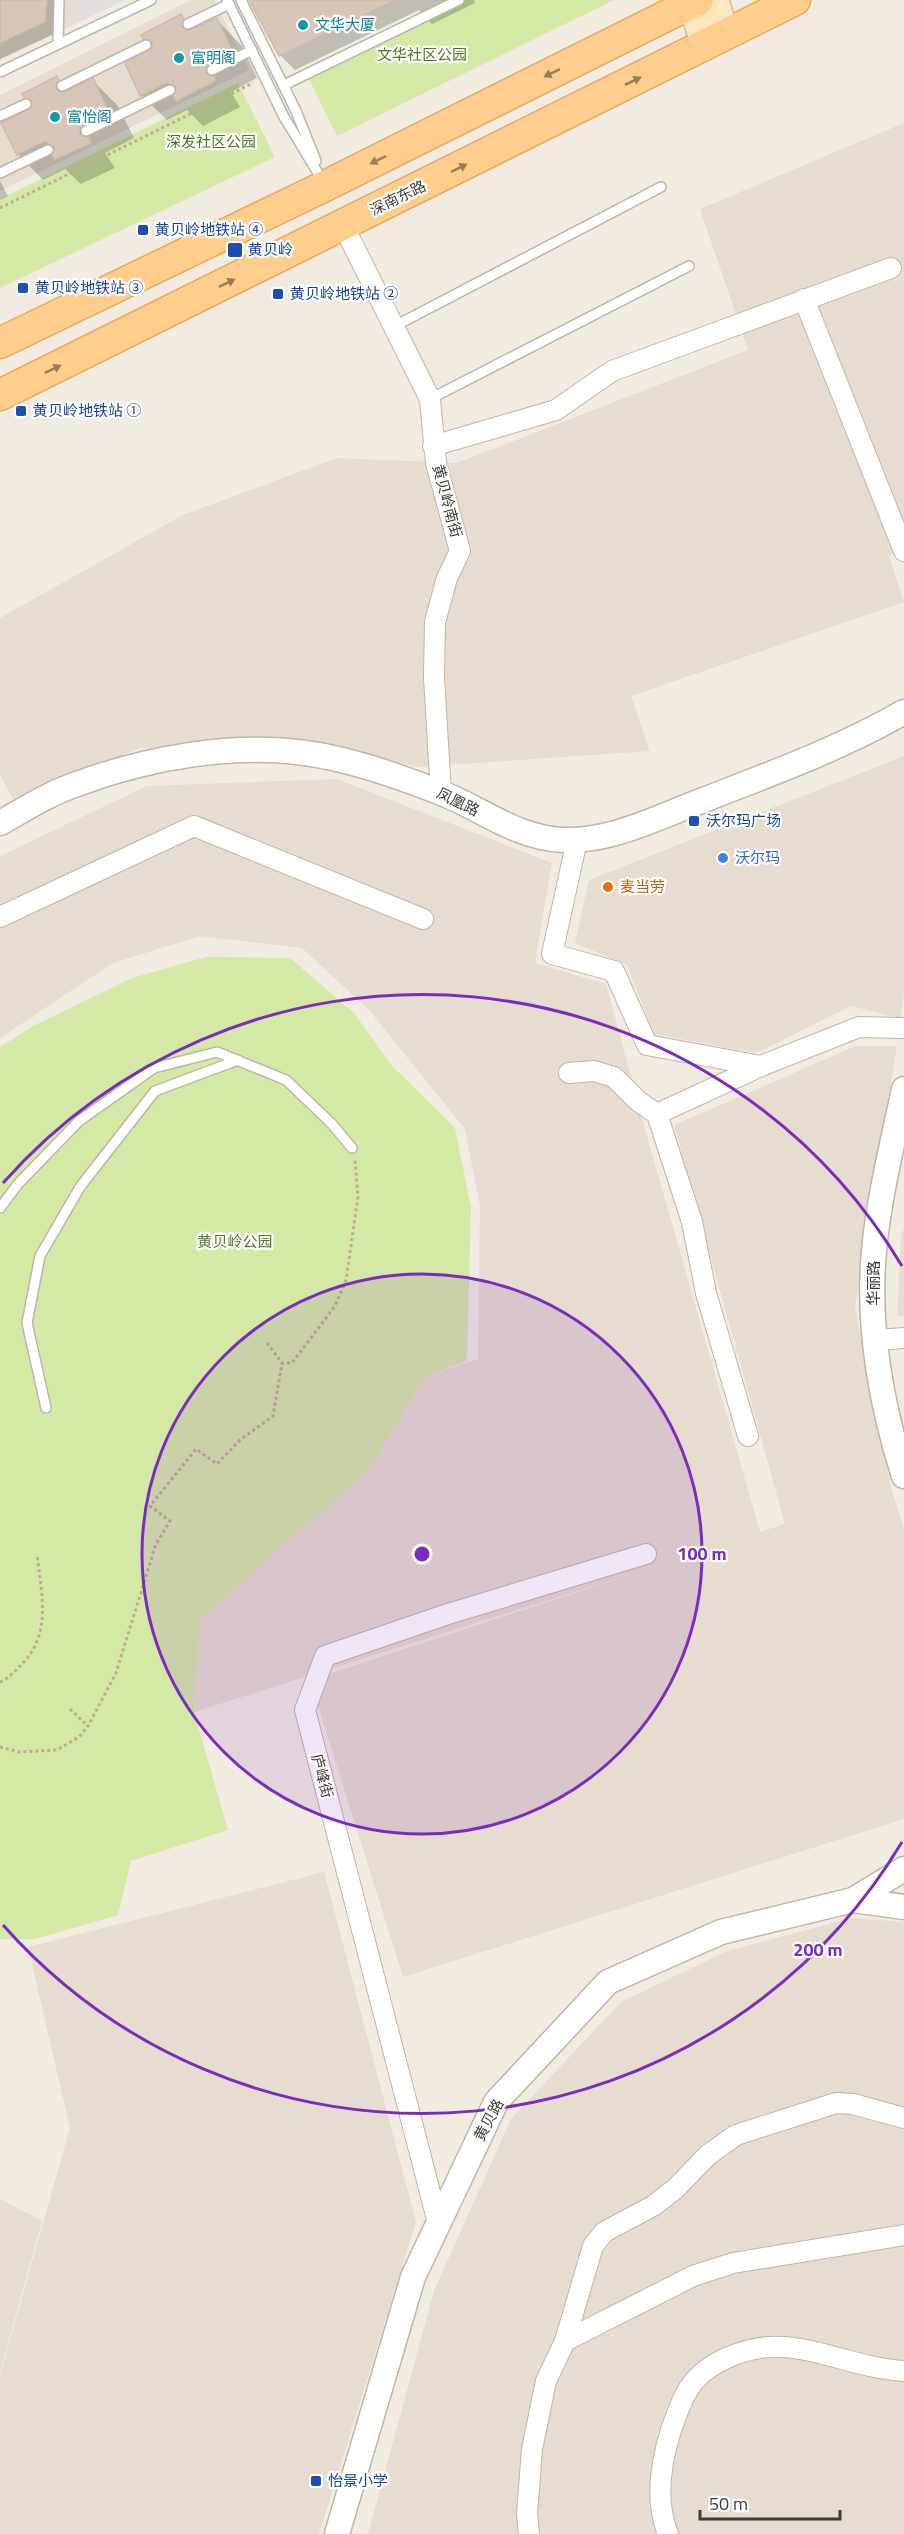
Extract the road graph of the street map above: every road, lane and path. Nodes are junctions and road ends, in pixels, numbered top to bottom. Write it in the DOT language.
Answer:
graph roads {
  1 [pos="59,0"];
  2 [pos="151,0"];
  3 [pos="241,0"];
  4 [pos="459,0"];
  5 [pos="795,0"];
  6 [pos="699,1"];
  7 [pos="228,2"];
  8 [pos="188,24"];
  9 [pos="715,40"];
  10 [pos="58,44"];
  11 [pos="146,45"];
  12 [pos="252,50"];
  13 [pos="212,70"];
  14 [pos="0,72"];
  15 [pos="265,77"];
  16 [pos="284,85"];
  17 [pos="62,86"];
  18 [pos="170,90"];
  19 [pos="26,104"];
  20 [pos="0,116"];
  21 [pos="86,131"];
  22 [pos="48,150"];
  23 [pos="0,173"];
  24 [pos="325,186"];
  25 [pos="661,187"];
  26 [pos="0,208"];
  27 [pos="343,225"];
  28 [pos="688,266"];
  29 [pos="891,268"];
  30 [pos="804,299"];
  31 [pos="393,327"];
  32 [pos="0,343"];
  33 [pos="0,395"];
  34 [pos="430,399"];
  35 [pos="433,446"];
  36 [pos="904,551"];
  37 [pos="904,712"];
  38 [pos="441,793"];
  39 [pos="0,823"];
  40 [pos="578,840"];
  41 [pos="0,917"];
  42 [pos="423,919"];
  43 [pos="904,1028"];
  44 [pos="238,1060"];
  45 [pos="761,1066"];
  46 [pos="569,1073"];
  47 [pos="904,1089"];
  48 [pos="657,1114"];
  49 [pos="352,1148"];
  50 [pos="0,1208"];
  51 [pos="904,1338"];
  52 [pos="876,1340"];
  53 [pos="267,1343"];
  54 [pos="282,1363"];
  55 [pos="46,1408"];
  56 [pos="748,1436"];
  57 [pos="904,1476"];
  58 [pos="37,1554"];
  59 [pos="646,1554"];
  60 [pos="0,1682"];
  61 [pos="70,1709"];
  62 [pos="88,1726"];
  63 [pos="0,1747"];
  64 [pos="904,1869"];
  65 [pos="853,1900"];
  66 [pos="904,1907"];
  67 [pos="904,2118"];
  68 [pos="438,2223"];
  69 [pos="904,2235"];
  70 [pos="565,2341"];
  71 [pos="903,2372"];
  72 [pos="337,2534"];
  73 [pos="529,2534"];
  74 [pos="668,2534"];
  1 -- 10 [label="lane"];
  2 -- 10 [label="lane"];
  3 -- 16 [label="lane"];
  4 -- 16 [label="lane"];
  5 -- 9 [label="main road, 深南东路"];
  6 -- 9 [label="main road"];
  6 -- 24 [label="main road, one-way"];
  7 -- 8 [label="lane"];
  7 -- 12 [label="lane"];
  27 -- 9 [label="main road, 深南东路, one-way"];
  10 -- 14 [label="lane"];
  11 -- 17 [label="lane"];
  12 -- 13 [label="lane"];
  12 -- 15 [label="lane"];
  15 -- 24 [label="lane"];
  15 -- 26 [label="path"];
  16 -- 24 [label="lane"];
  18 -- 21 [label="lane"];
  19 -- 20 [label="lane"];
  22 -- 23 [label="lane"];
  24 -- 32 [label="main road"];
  25 -- 31 [label="lane"];
  27 -- 31 [label="street, 黄贝岭南街"];
  33 -- 27 [label="main road, 深南东路, one-way"];
  28 -- 34 [label="lane"];
  29 -- 30 [label="street"];
  30 -- 35 [label="street"];
  30 -- 36 [label="street"];
  31 -- 34 [label="street, 黄贝岭南街"];
  34 -- 35 [label="street, 黄贝岭南街"];
  35 -- 38 [label="street, 黄贝岭南街"];
  37 -- 40 [label="street, 凤凰路"];
  38 -- 39 [label="street, 凤凰路"];
  38 -- 40 [label="street, 凤凰路"];
  40 -- 45 [label="street"];
  41 -- 42 [label="street"];
  43 -- 45 [label="street"];
  44 -- 49 [label="lane"];
  44 -- 50 [label="lane"];
  44 -- 55 [label="lane"];
  45 -- 48 [label="street"];
  46 -- 48 [label="street"];
  47 -- 52 [label="street, 华丽路"];
  48 -- 56 [label="street"];
  49 -- 54 [label="path"];
  51 -- 52 [label="street"];
  52 -- 57 [label="street, 华丽路"];
  53 -- 54 [label="path"];
  54 -- 62 [label="path"];
  58 -- 60 [label="path"];
  59 -- 68 [label="street, 庐峰街"];
  61 -- 62 [label="path"];
  62 -- 63 [label="path"];
  64 -- 65 [label="street, 黄贝路"];
  65 -- 66 [label="street, 黄贝路"];
  65 -- 68 [label="street, 黄贝路"];
  67 -- 70 [label="street"];
  68 -- 72 [label="street, 黄贝路"];
  69 -- 70 [label="street"];
  70 -- 73 [label="street"];
  71 -- 74 [label="street"];
}
